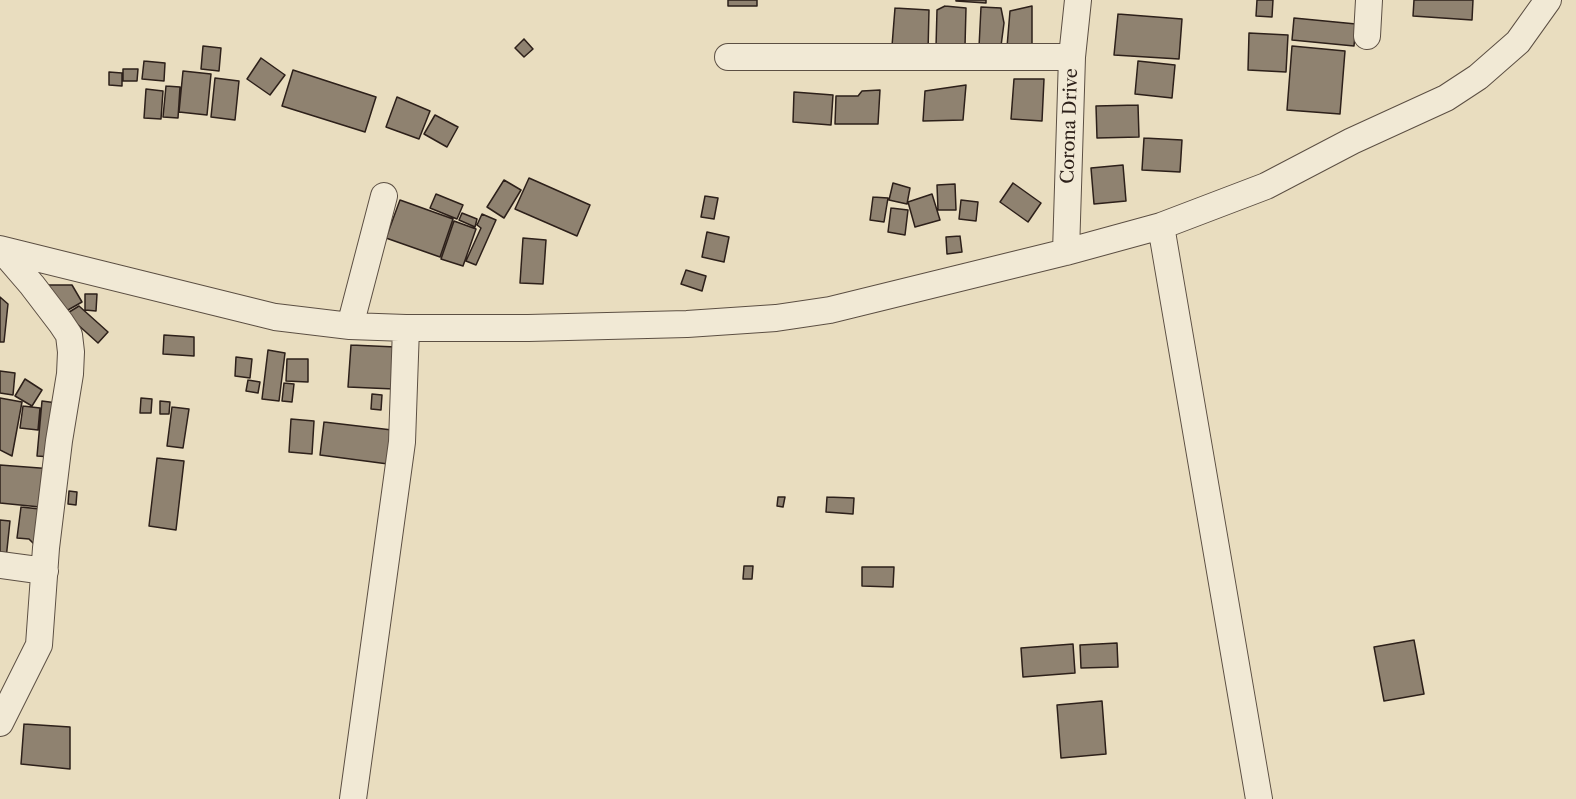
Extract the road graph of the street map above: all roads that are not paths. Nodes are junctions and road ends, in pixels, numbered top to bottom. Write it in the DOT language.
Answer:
graph roads {
  1 [pos="1078,0"];
  2 [pos="1370,0"];
  3 [pos="1548,0"];
  4 [pos="1367,36"];
  5 [pos="728,57"];
  6 [pos="1072,57"];
  7 [pos="384,196"];
  8 [pos="1161,226"];
  9 [pos="1,249"];
  10 [pos="1066,252"];
  11 [pos="350,326"];
  12 [pos="406,328"];
  13 [pos="0,565"];
  14 [pos="45,572"];
  15 [pos="0,723"];
  16 [pos="353,799"];
  17 [pos="1259,799"];
  1 -- 6 [label="street, Corona Drive"];
  2 -- 4 [label="street"];
  3 -- 8 [label="street"];
  5 -- 6 [label="street"];
  6 -- 10 [label="street, Corona Drive"];
  7 -- 11 [label="street"];
  8 -- 10 [label="street"];
  8 -- 17 [label="street"];
  9 -- 11 [label="street"];
  9 -- 14 [label="street"];
  10 -- 12 [label="street"];
  11 -- 12 [label="street"];
  12 -- 16 [label="street"];
  13 -- 14 [label="street"];
  14 -- 15 [label="street"];
}
